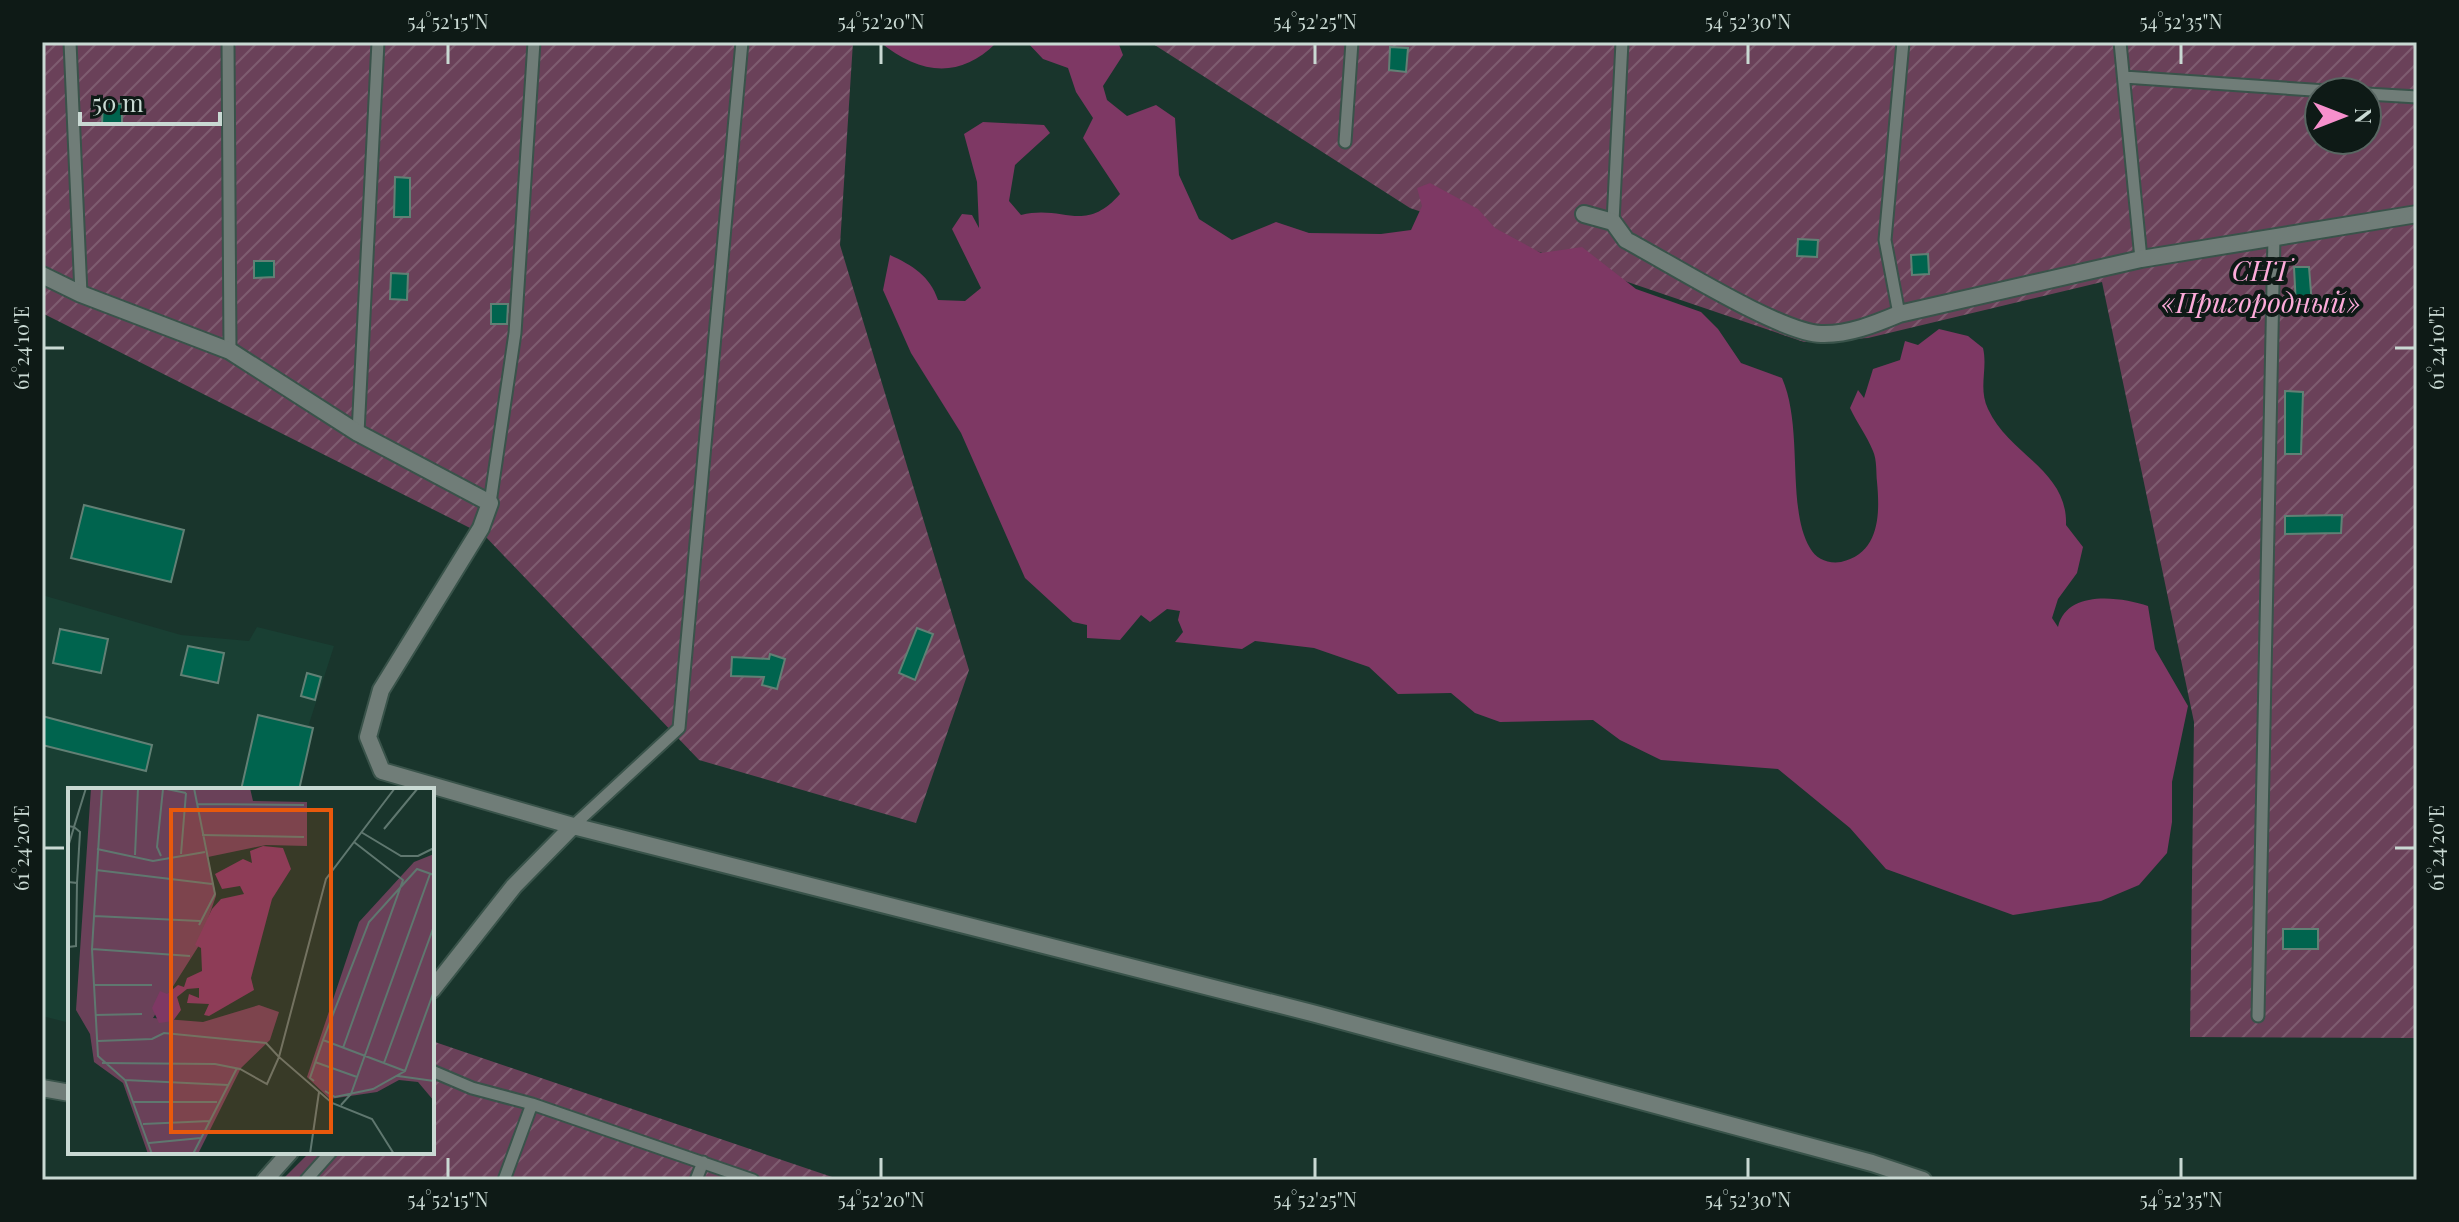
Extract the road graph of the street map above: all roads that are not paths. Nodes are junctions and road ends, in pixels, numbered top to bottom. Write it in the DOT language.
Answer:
graph roads {
  1 [pos="70,42"];
  2 [pos="228,42"];
  3 [pos="378,42"];
  4 [pos="534,42"];
  5 [pos="742,42"];
  6 [pos="1352,42"];
  7 [pos="1622,42"];
  8 [pos="1903,42"];
  9 [pos="2120,42"];
  10 [pos="2124,77"];
  11 [pos="2303,89"];
  12 [pos="2383,95"];
  13 [pos="2417,97"];
  14 [pos="1345,142"];
  15 [pos="1584,214"];
  16 [pos="2417,214"];
  17 [pos="1613,222"];
  18 [pos="2274,236"];
  19 [pos="2141,259"];
  20 [pos="42,275"];
  21 [pos="81,294"];
  22 [pos="1899,314"];
  23 [pos="230,351"];
  24 [pos="358,433"];
  25 [pos="490,503"];
  26 [pos="573,826"];
  27 [pos="434,987"];
  28 [pos="2258,1016"];
  29 [pos="434,1072"];
  30 [pos="42,1088"];
  31 [pos="68,1093"];
  32 [pos="532,1104"];
  33 [pos="288,1154"];
  34 [pos="329,1154"];
  35 [pos="703,1162"];
  36 [pos="265,1180"];
  37 [pos="306,1180"];
  38 [pos="504,1180"];
  39 [pos="696,1180"];
  40 [pos="753,1180"];
  41 [pos="1923,1180"];
  1 -- 21 [label="lane"];
  2 -- 23 [label="lane"];
  3 -- 24 [label="lane"];
  4 -- 25 [label="lane"];
  5 -- 26 [label="lane"];
  6 -- 14 [label="lane"];
  7 -- 17 [label="lane"];
  8 -- 22 [label="lane"];
  9 -- 10 [label="lane"];
  10 -- 11 [label="lane"];
  10 -- 19 [label="lane"];
  12 -- 13 [label="lane"];
  15 -- 17 [label="street"];
  16 -- 18 [label="street"];
  17 -- 22 [label="street"];
  18 -- 19 [label="street"];
  18 -- 28 [label="lane"];
  19 -- 22 [label="street"];
  20 -- 21 [label="street"];
  21 -- 23 [label="street"];
  23 -- 24 [label="street"];
  24 -- 25 [label="street"];
  25 -- 26 [label="street"];
  26 -- 27 [label="street"];
  26 -- 41 [label="street"];
  29 -- 32 [label="lane"];
  30 -- 31 [label="street"];
  32 -- 35 [label="lane"];
  32 -- 38 [label="lane"];
  33 -- 36 [label="street"];
  34 -- 37 [label="lane"];
  35 -- 39 [label="lane"];
  35 -- 40 [label="lane"];
}
